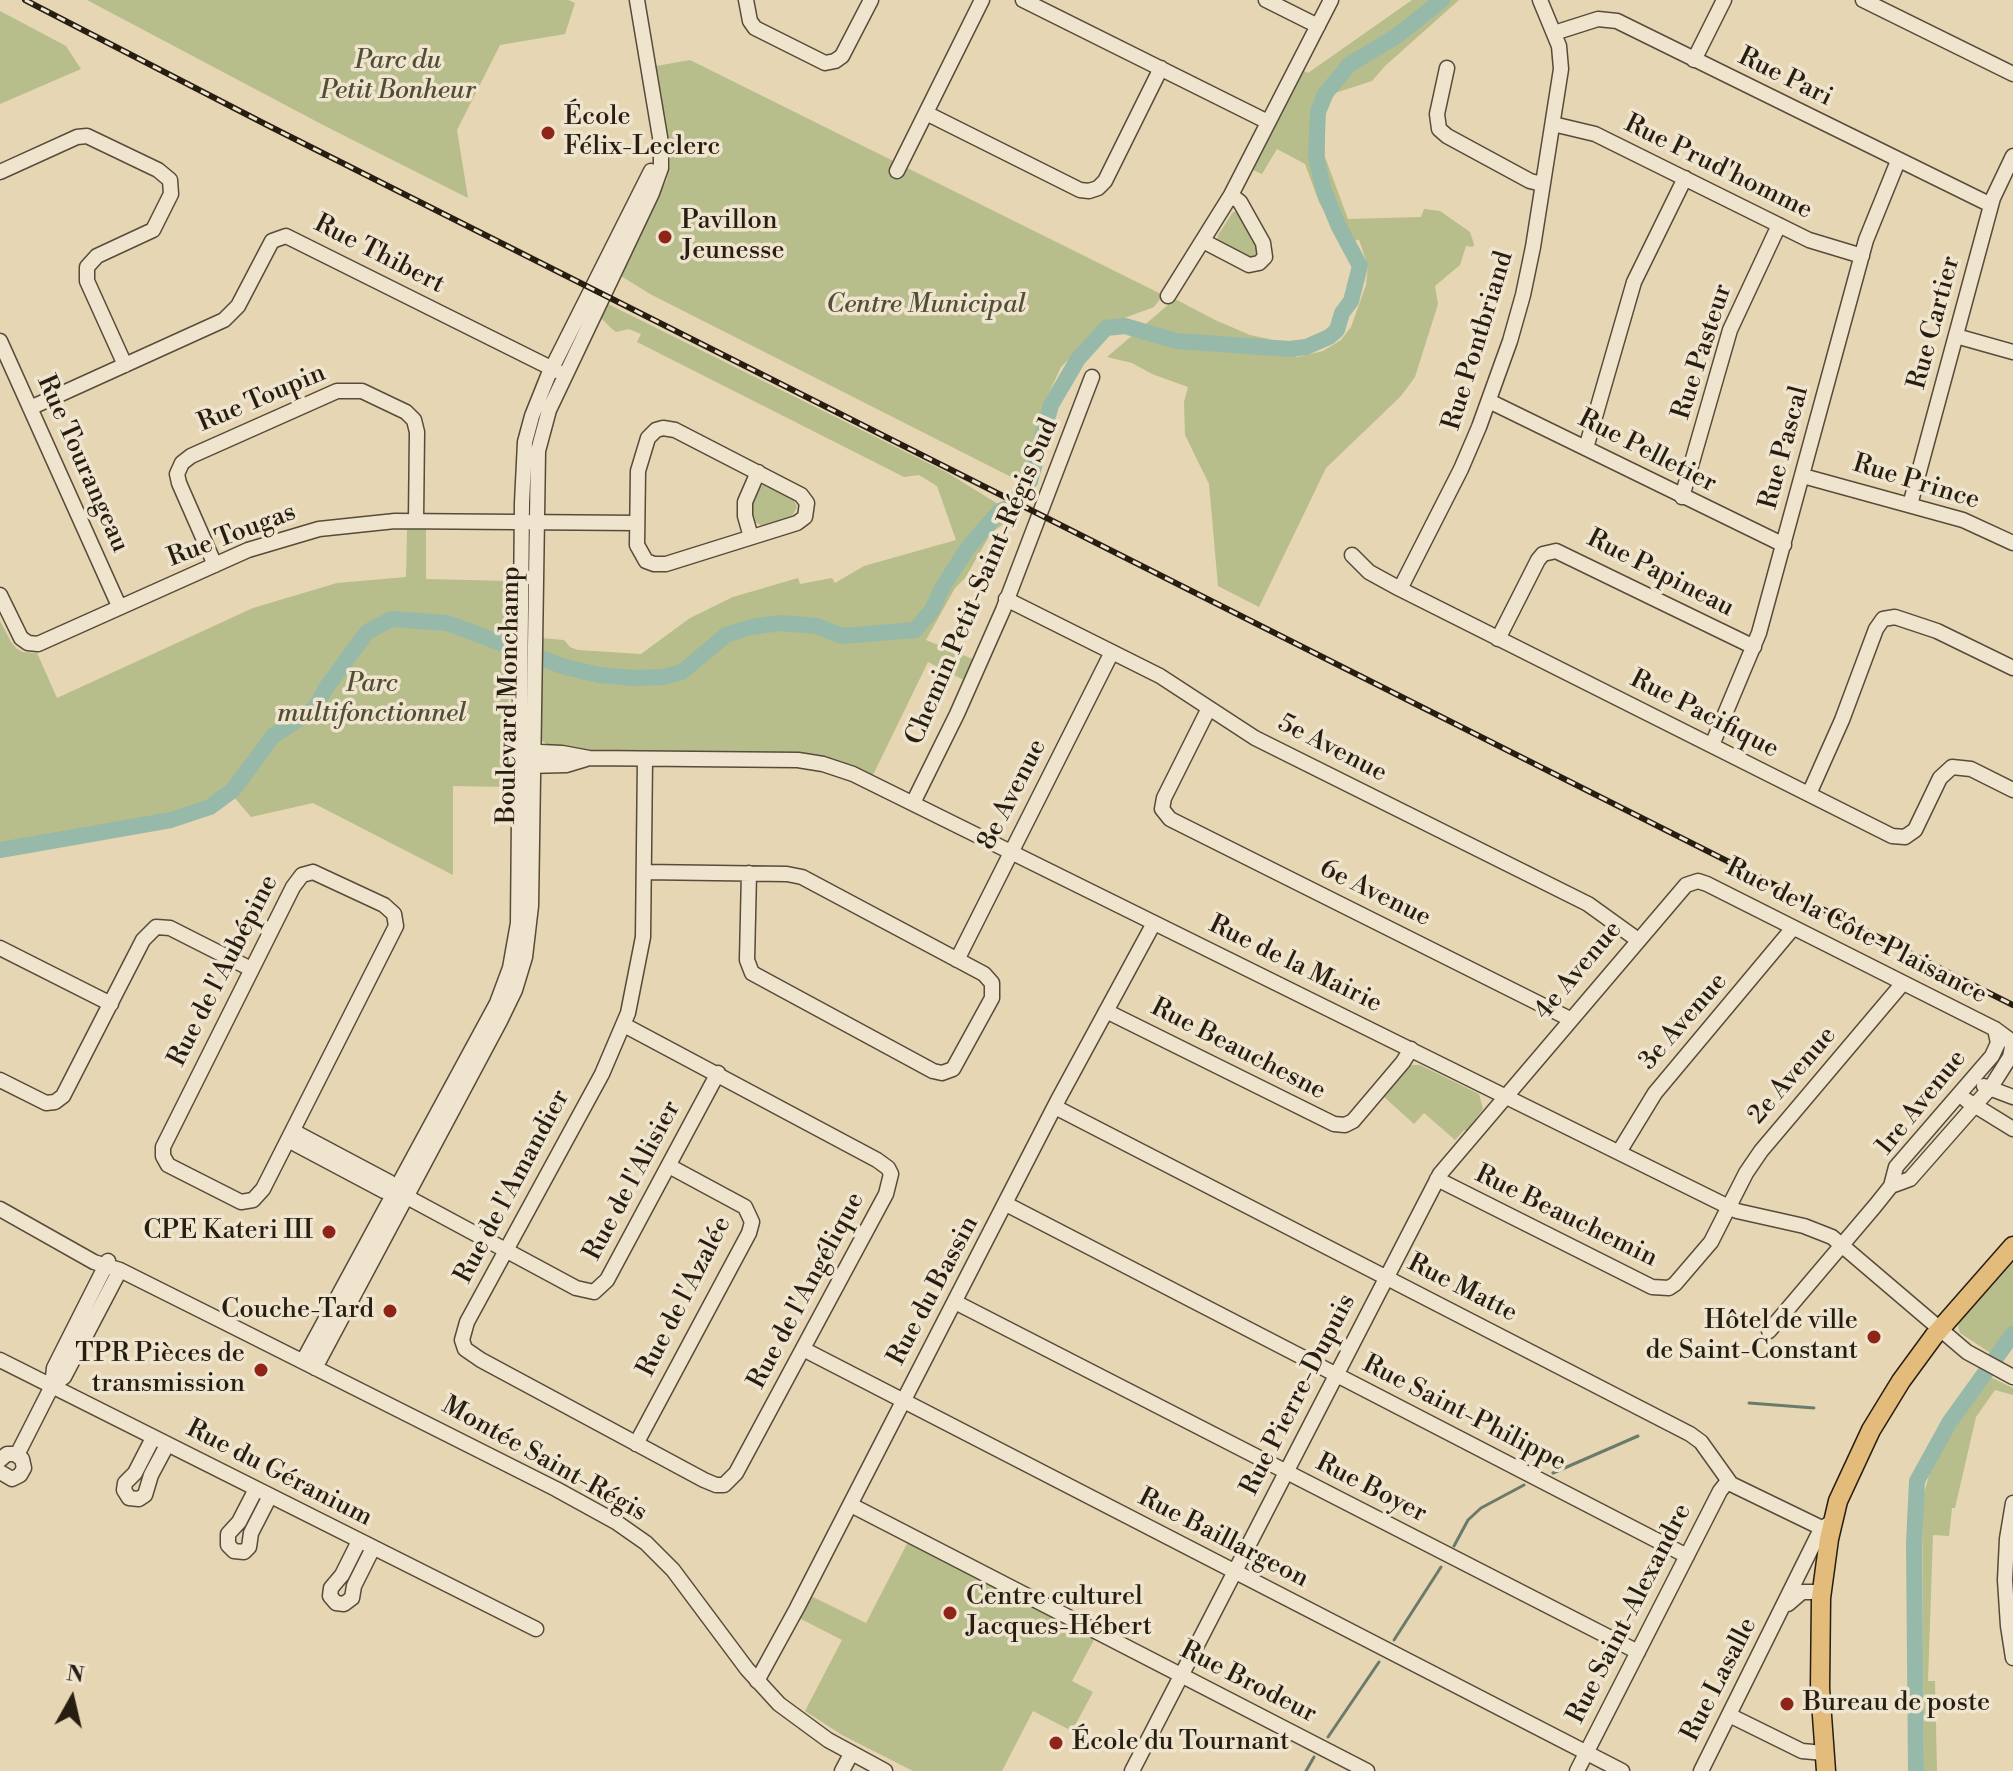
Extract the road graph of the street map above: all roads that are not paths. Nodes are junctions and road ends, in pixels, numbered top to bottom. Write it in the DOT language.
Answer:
graph roads {
  1 [pos="627,0"];
  2 [pos="637,0"];
  3 [pos="746,0"];
  4 [pos="871,0"];
  5 [pos="982,0"];
  6 [pos="1023,0"];
  7 [pos="1266,0"];
  8 [pos="1331,0"];
  9 [pos="1540,0"];
  10 [pos="1724,0"];
  11 [pos="1863,0"];
  12 [pos="1318,26"];
  13 [pos="1554,33"];
  14 [pos="1694,60"];
  15 [pos="1161,68"];
  16 [pos="1447,68"];
  17 [pos="2013,74"];
  18 [pos="926,113"];
  19 [pos="1268,122"];
  20 [pos="1553,124"];
  21 [pos="2013,156"];
  22 [pos="1898,161"];
  23 [pos="897,171"];
  24 [pos="0,172"];
  25 [pos="1685,178"];
  26 [pos="1542,184"];
  27 [pos="1231,195"];
  28 [pos="1991,205"];
  29 [pos="1779,225"];
  30 [pos="1203,241"];
  31 [pos="1862,256"];
  32 [pos="1168,296"];
  33 [pos="1956,336"];
  34 [pos="0,341"];
  35 [pos="2013,352"];
  36 [pos="125,365"];
  37 [pos="558,372"];
  38 [pos="1092,377"];
  39 [pos="1489,401"];
  40 [pos="30,408"];
  41 [pos="1586,448"];
  42 [pos="758,472"];
  43 [pos="1803,476"];
  44 [pos="1682,497"];
  45 [pos="1910,505"];
  46 [pos="416,520"];
  47 [pos="528,522"];
  48 [pos="637,523"];
  49 [pos="751,537"];
  50 [pos="2013,543"];
  51 [pos="1784,545"];
  52 [pos="1352,555"];
  53 [pos="215,565"];
  54 [pos="1400,589"];
  55 [pos="0,595"];
  56 [pos="1006,599"];
  57 [pos="119,606"];
  58 [pos="1498,639"];
  59 [pos="1754,647"];
  60 [pos="1112,652"];
  61 [pos="2013,668"];
  62 [pos="1209,708"];
  63 [pos="1712,745"];
  64 [pos="526,758"];
  65 [pos="645,759"];
  66 [pos="2013,790"];
  67 [pos="1809,794"];
  68 [pos="913,803"];
  69 [pos="1012,852"];
  70 [pos="644,872"];
  71 [pos="749,873"];
  72 [pos="1694,881"];
  73 [pos="1154,923"];
  74 [pos="1793,928"];
  75 [pos="1638,940"];
  76 [pos="0,948"];
  77 [pos="957,960"];
  78 [pos="251,969"];
  79 [pos="1903,983"];
  80 [pos="111,1004"];
  81 [pos="1106,1011"];
  82 [pos="1570,1019"];
  83 [pos="624,1025"];
  84 [pos="1995,1029"];
  85 [pos="1411,1049"];
  86 [pos="718,1073"];
  87 [pos="1973,1079"];
  88 [pos="0,1080"];
  89 [pos="1991,1087"];
  90 [pos="1959,1095"];
  91 [pos="1505,1096"];
  92 [pos="2013,1097"];
  93 [pos="1973,1106"];
  94 [pos="1055,1107"];
  95 [pos="2013,1129"];
  96 [pos="290,1136"];
  97 [pos="1619,1152"];
  98 [pos="669,1166"];
  99 [pos="1437,1179"];
  100 [pos="1891,1186"];
  101 [pos="399,1193"];
  102 [pos="1006,1204"];
  103 [pos="1729,1207"];
  104 [pos="0,1209"];
  105 [pos="1842,1244"];
  106 [pos="2013,1246"];
  107 [pos="506,1250"];
  108 [pos="111,1265"];
  109 [pos="1387,1276"];
  110 [pos="955,1302"];
  111 [pos="1940,1329"];
  112 [pos="1769,1331"];
  113 [pos="803,1349"];
  114 [pos="0,1360"];
  115 [pos="309,1365"];
  116 [pos="1336,1375"];
  117 [pos="2008,1375"];
  118 [pos="52,1386"];
  119 [pos="904,1401"];
  120 [pos="636,1444"];
  121 [pos="17,1455"];
  122 [pos="0,1460"];
  123 [pos="0,1472"];
  124 [pos="1285,1473"];
  125 [pos="1728,1481"];
  126 [pos="724,1485"];
  127 [pos="2013,1503"];
  128 [pos="851,1505"];
  129 [pos="1828,1527"];
  130 [pos="359,1541"];
  131 [pos="373,1548"];
  132 [pos="1687,1556"];
  133 [pos="1234,1572"];
  134 [pos="1822,1592"];
  135 [pos="1782,1610"];
  136 [pos="536,1629"];
  137 [pos="1638,1652"];
  138 [pos="2013,1658"];
  139 [pos="1181,1675"];
  140 [pos="757,1681"];
  141 [pos="1729,1715"];
  142 [pos="1586,1753"];
  143 [pos="851,1754"];
  144 [pos="1825,1762"];
  145 [pos="842,1771"];
  146 [pos="885,1771"];
  147 [pos="1132,1771"];
  148 [pos="1367,1771"];
  149 [pos="1577,1771"];
  150 [pos="1622,1771"];
  151 [pos="1701,1771"];
  1 -- 37 [label="street, Boulevard Monchamp"];
  2 -- 37 [label="street, Boulevard Monchamp"];
  3 -- 4 [label="street"];
  5 -- 18 [label="street"];
  6 -- 15 [label="street"];
  7 -- 12 [label="street"];
  8 -- 12 [label="street"];
  9 -- 13 [label="street, Rue Pontbriand"];
  10 -- 14 [label="street"];
  11 -- 17 [label="street"];
  12 -- 19 [label="street"];
  13 -- 14 [label="street, Rue Pari"];
  13 -- 20 [label="street, Rue Pontbriand"];
  14 -- 22 [label="street, Rue Pari"];
  15 -- 18 [label="street"];
  15 -- 19 [label="street"];
  16 -- 26 [label="street"];
  18 -- 23 [label="street"];
  19 -- 27 [label="street"];
  20 -- 25 [label="street, Rue Prud'homme"];
  20 -- 26 [label="street, Rue Pontbriand"];
  21 -- 28 [label="street, Rue Cartier"];
  22 -- 28 [label="street, Rue Pari"];
  22 -- 31 [label="street, Rue Pascal"];
  24 -- 36 [label="street"];
  25 -- 29 [label="street, Rue Prud'homme"];
  25 -- 41 [label="street"];
  26 -- 39 [label="street, Rue Pontbriand"];
  27 -- 30 [label="street"];
  27 -- 30 [label="street"];
  28 -- 33 [label="street, Rue Cartier"];
  29 -- 31 [label="street, Rue Prud'homme"];
  29 -- 44 [label="street, Rue Pasteur"];
  30 -- 32 [label="street"];
  31 -- 43 [label="street, Rue Pascal"];
  33 -- 35 [label="street"];
  33 -- 45 [label="street, Rue Cartier"];
  34 -- 40 [label="street, Rue Tourangeau"];
  36 -- 37 [label="street, Rue Thibert"];
  36 -- 40 [label="street, Rue Thibert"];
  37 -- 47 [label="street, Boulevard Monchamp"];
  38 -- 56 [label="street, Chemin Petit-Saint-Régis Sud"];
  39 -- 41 [label="street, Rue Pelletier"];
  39 -- 54 [label="street, Rue Pontbriand"];
  40 -- 57 [label="street, Rue Tourangeau"];
  41 -- 44 [label="street, Rue Pelletier"];
  42 -- 48 [label="street"];
  42 -- 49 [label="street"];
  42 -- 49 [label="street"];
  43 -- 45 [label="street, Rue Prince"];
  43 -- 51 [label="street, Rue Pascal"];
  44 -- 51 [label="street, Rue Pelletier"];
  45 -- 50 [label="street, Rue Prince"];
  46 -- 47 [label="street, Rue Tougas"];
  46 -- 53 [label="street, Rue Tougas"];
  46 -- 53 [label="street, Rue Toupin"];
  47 -- 48 [label="street, Rue Tougas"];
  47 -- 64 [label="street, Boulevard Monchamp"];
  48 -- 49 [label="street"];
  51 -- 59 [label="street, Rue Pascal"];
  52 -- 54 [label="street, Rue Pacifique"];
  53 -- 57 [label="street, Rue Tougas"];
  54 -- 58 [label="street, Rue Pacifique"];
  55 -- 57 [label="street, Rue Tougas"];
  56 -- 60 [label="street, 5e Avenue"];
  56 -- 68 [label="street, Chemin Petit-Saint-Régis Sud"];
  58 -- 59 [label="street, Rue Papineau"];
  58 -- 63 [label="street, Rue Pacifique"];
  59 -- 63 [label="street, Rue Pascal"];
  60 -- 62 [label="street, 5e Avenue"];
  60 -- 69 [label="street, 8e Avenue"];
  61 -- 67 [label="street"];
  62 -- 75 [label="street, 5e Avenue"];
  62 -- 82 [label="street, 6e Avenue"];
  63 -- 67 [label="street, Rue Pacifique"];
  64 -- 65 [label="street, Rue de la Mairie"];
  64 -- 101 [label="street, Boulevard Monchamp"];
  65 -- 68 [label="street, Rue de la Mairie"];
  65 -- 70 [label="street, Rue de l'Amandier"];
  66 -- 67 [label="street, Rue Pacifique"];
  68 -- 69 [label="street, Rue de la Mairie"];
  69 -- 73 [label="street, Rue de la Mairie"];
  69 -- 77 [label="street, 8e Avenue"];
  70 -- 71 [label="street"];
  70 -- 83 [label="street, Rue de l'Amandier"];
  71 -- 77 [label="street"];
  71 -- 77 [label="street"];
  72 -- 74 [label="street, Rue de la Côte-Plaisance"];
  72 -- 75 [label="street, 4e Avenue"];
  73 -- 81 [label="street, Rue du Bassin"];
  73 -- 85 [label="street, Rue de la Mairie"];
  74 -- 79 [label="street, Rue de la Côte-Plaisance"];
  74 -- 97 [label="street, 3e Avenue"];
  75 -- 82 [label="street, 4e Avenue"];
  76 -- 80 [label="street"];
  78 -- 80 [label="street"];
  78 -- 96 [label="street, Rue de l'Aubépine"];
  78 -- 96 [label="street, Rue de l'Aubépine"];
  79 -- 84 [label="street, Rue de la Côte-Plaisance"];
  79 -- 103 [label="street, 2e Avenue"];
  80 -- 88 [label="street"];
  81 -- 85 [label="street, Rue Beauchesne"];
  81 -- 94 [label="street, Rue du Bassin"];
  82 -- 91 [label="street, 4e Avenue"];
  83 -- 86 [label="street, Rue de l'Angélique"];
  83 -- 107 [label="street, Rue de l'Amandier"];
  84 -- 87 [label="street, 1re Avenue"];
  84 -- 89 [label="street, 1re Avenue"];
  85 -- 91 [label="street, Rue de la Mairie"];
  86 -- 98 [label="street, Rue de l'Alisier"];
  86 -- 113 [label="street, Rue de l'Angélique"];
  87 -- 89 [label="street"];
  87 -- 90 [label="street, 1re Avenue"];
  89 -- 92 [label="street"];
  89 -- 93 [label="street, 1re Avenue"];
  90 -- 93 [label="street"];
  90 -- 100 [label="street, 1re Avenue"];
  91 -- 97 [label="street, Rue de la Mairie"];
  91 -- 99 [label="street, Rue Pierre-Dupuis"];
  93 -- 95 [label="street"];
  93 -- 100 [label="street, 1re Avenue"];
  94 -- 102 [label="street, Rue du Bassin"];
  94 -- 109 [label="street, Rue Matte"];
  96 -- 101 [label="street, Rue de l'Alisier"];
  97 -- 103 [label="street, Rue de la Mairie"];
  98 -- 107 [label="street, Rue de l'Alisier"];
  98 -- 120 [label="street, Rue de l'Azalée"];
  99 -- 103 [label="street, Rue Beauchemin"];
  99 -- 109 [label="street, Rue Pierre-Dupuis"];
  100 -- 105 [label="street, 1re Avenue"];
  101 -- 107 [label="street, Rue de l'Alisier"];
  101 -- 115 [label="street, Boulevard Monchamp"];
  102 -- 110 [label="street, Rue du Bassin"];
  102 -- 116 [label="street, Rue Saint-Philippe"];
  103 -- 105 [label="street, Rue de la Mairie"];
  104 -- 108 [label="street, Montée Saint-Régis"];
  105 -- 111 [label="street, Rue de la Mairie"];
  105 -- 112 [label="street, 1re Avenue"];
  106 -- 111 [label="main road"];
  107 -- 120 [label="street, Rue de l'Amandier"];
  108 -- 115 [label="street, Montée Saint-Régis"];
  108 -- 118 [label="street"];
  109 -- 116 [label="street, Rue Pierre-Dupuis"];
  109 -- 125 [label="street, Rue Matte"];
  110 -- 119 [label="street, Rue du Bassin"];
  110 -- 124 [label="street, Rue Boyer"];
  111 -- 117 [label="street, Rue de la Mairie"];
  111 -- 129 [label="main road"];
  113 -- 119 [label="street, Rue Baillargeon"];
  113 -- 126 [label="street, Rue de l'Angélique"];
  114 -- 118 [label="street, Rue du Géranium"];
  115 -- 140 [label="street, Montée Saint-Régis"];
  116 -- 124 [label="street, Rue Pierre-Dupuis"];
  116 -- 132 [label="street, Rue Saint-Philippe"];
  118 -- 121 [label="street"];
  118 -- 130 [label="street, Rue du Géranium"];
  119 -- 128 [label="street, Rue du Bassin"];
  119 -- 133 [label="street, Rue Baillargeon"];
  120 -- 126 [label="street, Rue de l'Amandier"];
  121 -- 122 [label="street"];
  121 -- 123 [label="street"];
  124 -- 133 [label="street, Rue Pierre-Dupuis"];
  124 -- 137 [label="street, Rue Boyer"];
  125 -- 129 [label="street, Rue Matte"];
  125 -- 132 [label="street, Rue Saint-Alexandre"];
  127 -- 138 [label="street"];
  128 -- 139 [label="street, Rue Brodeur"];
  128 -- 140 [label="street, Rue du Bassin"];
  129 -- 134 [label="main road"];
  129 -- 135 [label="street, Rue Lasalle"];
  130 -- 131 [label="street, Rue du Géranium"];
  130 -- 131 [label="street"];
  131 -- 136 [label="street, Rue du Géranium"];
  132 -- 137 [label="street, Rue Saint-Alexandre"];
  133 -- 139 [label="street, Rue Pierre-Dupuis"];
  133 -- 142 [label="street, Rue Baillargeon"];
  134 -- 135 [label="street, Rue Lasalle"];
  134 -- 144 [label="main road"];
  135 -- 141 [label="street, Rue Lasalle"];
  137 -- 142 [label="street, Rue Saint-Alexandre"];
  139 -- 147 [label="street, Rue Pierre-Dupuis"];
  139 -- 148 [label="street, Rue Brodeur"];
  140 -- 143 [label="street, Montée Saint-Régis"];
  141 -- 144 [label="street"];
  141 -- 151 [label="street, Rue Lasalle"];
  142 -- 149 [label="street, Rue Saint-Alexandre"];
  142 -- 150 [label="street, Rue Baillargeon"];
  143 -- 145 [label="street"];
  143 -- 146 [label="street, Montée Saint-Régis"];
}
